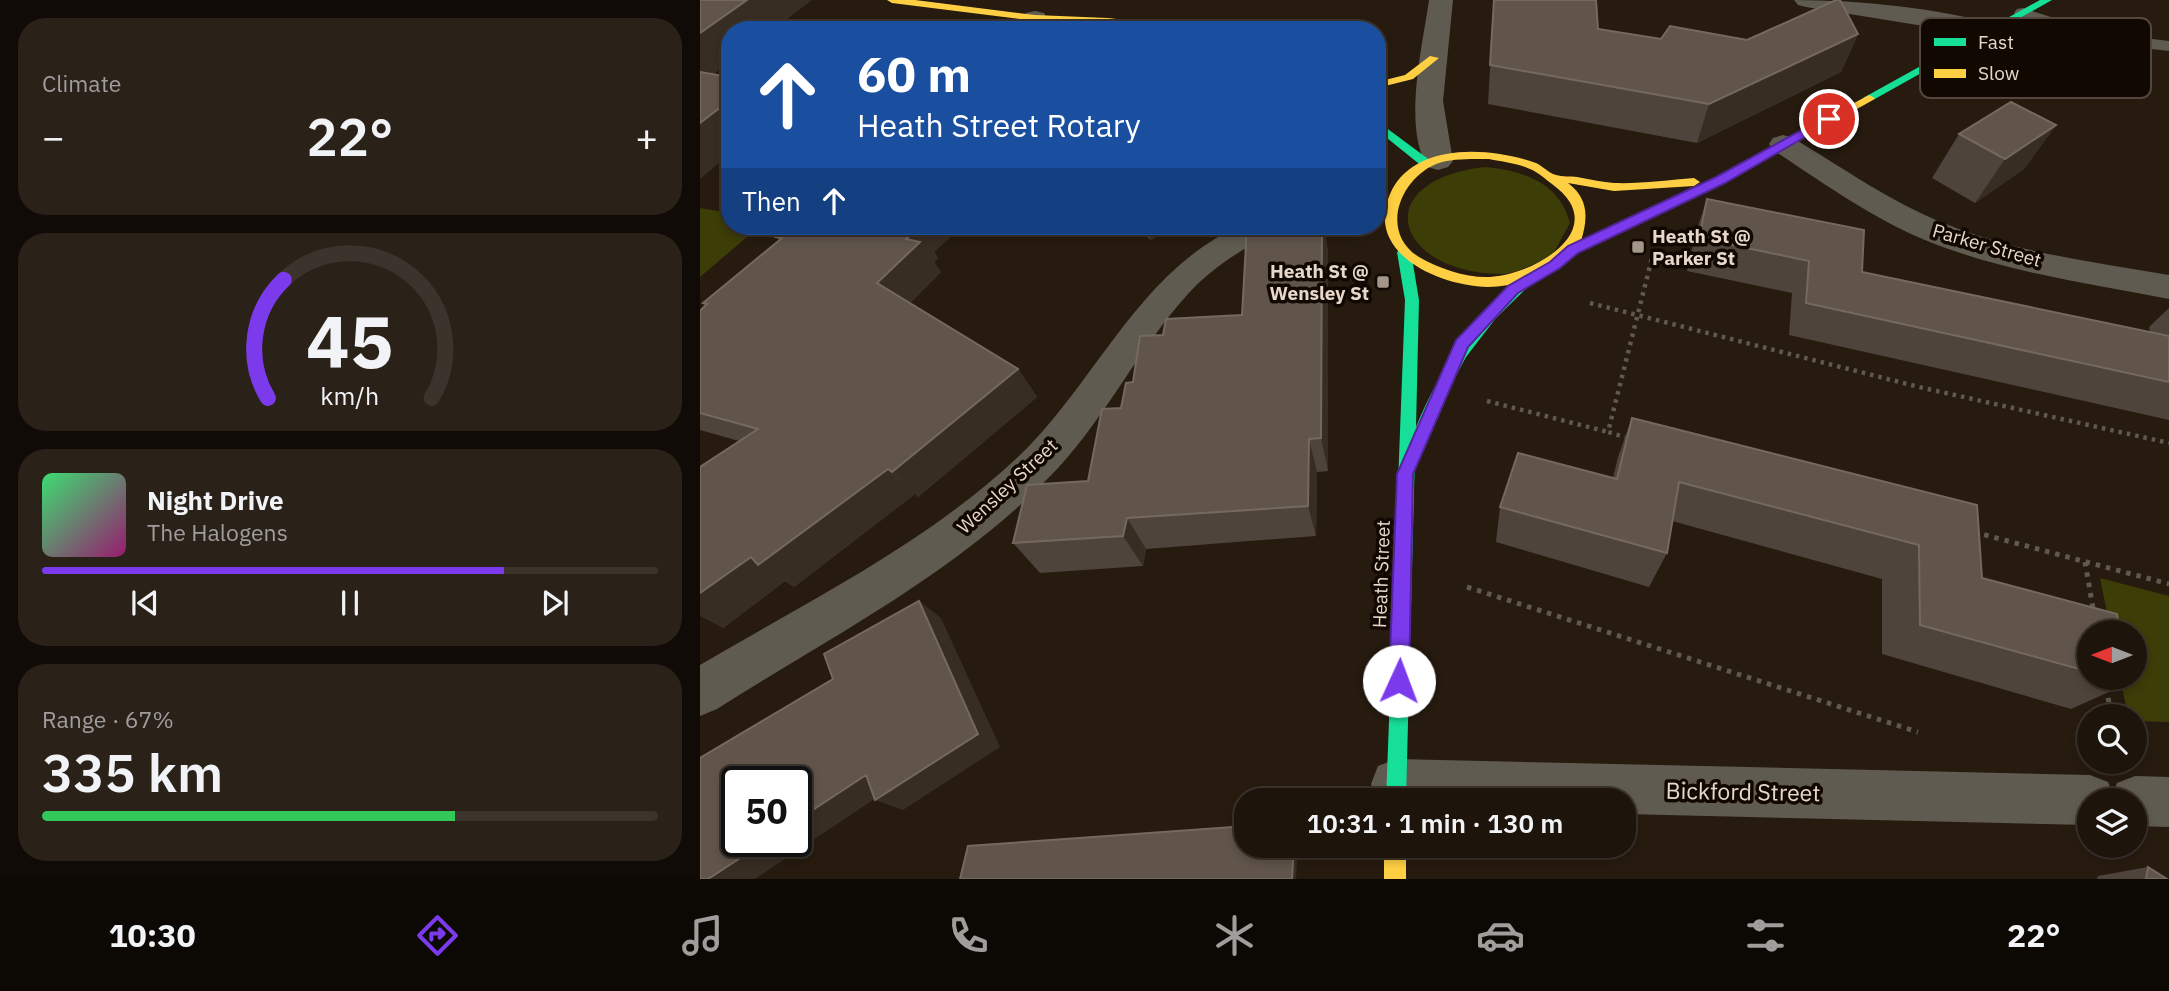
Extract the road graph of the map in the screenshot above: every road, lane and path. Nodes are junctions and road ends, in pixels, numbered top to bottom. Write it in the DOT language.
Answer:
graph roads {
  1 [pos="892,0"];
  2 [pos="1441,0"];
  3 [pos="1806,0"];
  4 [pos="2047,0"];
  5 [pos="2023,13"];
  6 [pos="1931,18"];
  7 [pos="2014,18"];
  8 [pos="2038,18"];
  9 [pos="1011,21"];
  10 [pos="2151,44"];
  11 [pos="2169,46"];
  12 [pos="1434,58"];
  13 [pos="1920,69"];
  14 [pos="1386,83"];
  15 [pos="1386,130"];
  16 [pos="1783,144"];
  17 [pos="1432,162"];
  18 [pos="1559,178"];
  19 [pos="1720,180"];
  20 [pos="1386,210"];
  21 [pos="1386,221"];
  22 [pos="1247,235"];
  23 [pos="1573,250"];
  24 [pos="1405,252"];
  25 [pos="1658,254"];
  26 [pos="1531,277"];
  27 [pos="2169,287"];
  28 [pos="1590,303"];
  29 [pos="1637,317"];
  30 [pos="1476,398"];
  31 [pos="1608,432"];
  32 [pos="1634,440"];
  33 [pos="2169,443"];
  34 [pos="1405,474"];
  35 [pos="1966,529"];
  36 [pos="2085,562"];
  37 [pos="2169,584"];
  38 [pos="1467,587"];
  39 [pos="2095,620"];
  40 [pos="700,692"];
  41 [pos="1918,732"];
  42 [pos="1396,788"];
  43 [pos="1636,795"];
  44 [pos="2077,800"];
  45 [pos="2147,801"];
  46 [pos="2169,802"];
  47 [pos="1395,858"];
  48 [pos="1395,879"];
  1 -- 9 [label="main road"];
  2 -- 12 [label="street"];
  3 -- 6 [label="street"];
  4 -- 5 [label="main road"];
  5 -- 7 [label="main road"];
  5 -- 8 [label="lane"];
  10 -- 11 [label="lane"];
  12 -- 14 [label="main road"];
  12 -- 17 [label="street"];
  13 -- 16 [label="main road"];
  15 -- 17 [label="main road"];
  16 -- 19 [label="main road"];
  16 -- 27 [label="street, Parker Street"];
  17 -- 18 [label="main road"];
  17 -- 20 [label="main road"];
  18 -- 19 [label="main road"];
  18 -- 23 [label="main road"];
  19 -- 23 [label="main road"];
  21 -- 24 [label="main road"];
  22 -- 40 [label="street, Wensley Street"];
  23 -- 26 [label="main road"];
  24 -- 26 [label="main road"];
  24 -- 34 [label="main road, Heath Street"];
  25 -- 29 [label="path"];
  26 -- 34 [label="main road, Heath Street"];
  28 -- 29 [label="path"];
  29 -- 31 [label="path"];
  29 -- 33 [label="path"];
  30 -- 31 [label="path"];
  31 -- 32 [label="path"];
  34 -- 42 [label="main road, Heath Street"];
  35 -- 36 [label="path"];
  36 -- 37 [label="path"];
  36 -- 39 [label="path"];
  38 -- 41 [label="path"];
  43 -- 44 [label="street, Bickford Street"];
  45 -- 46 [label="street"];
  47 -- 48 [label="main road"];
}
